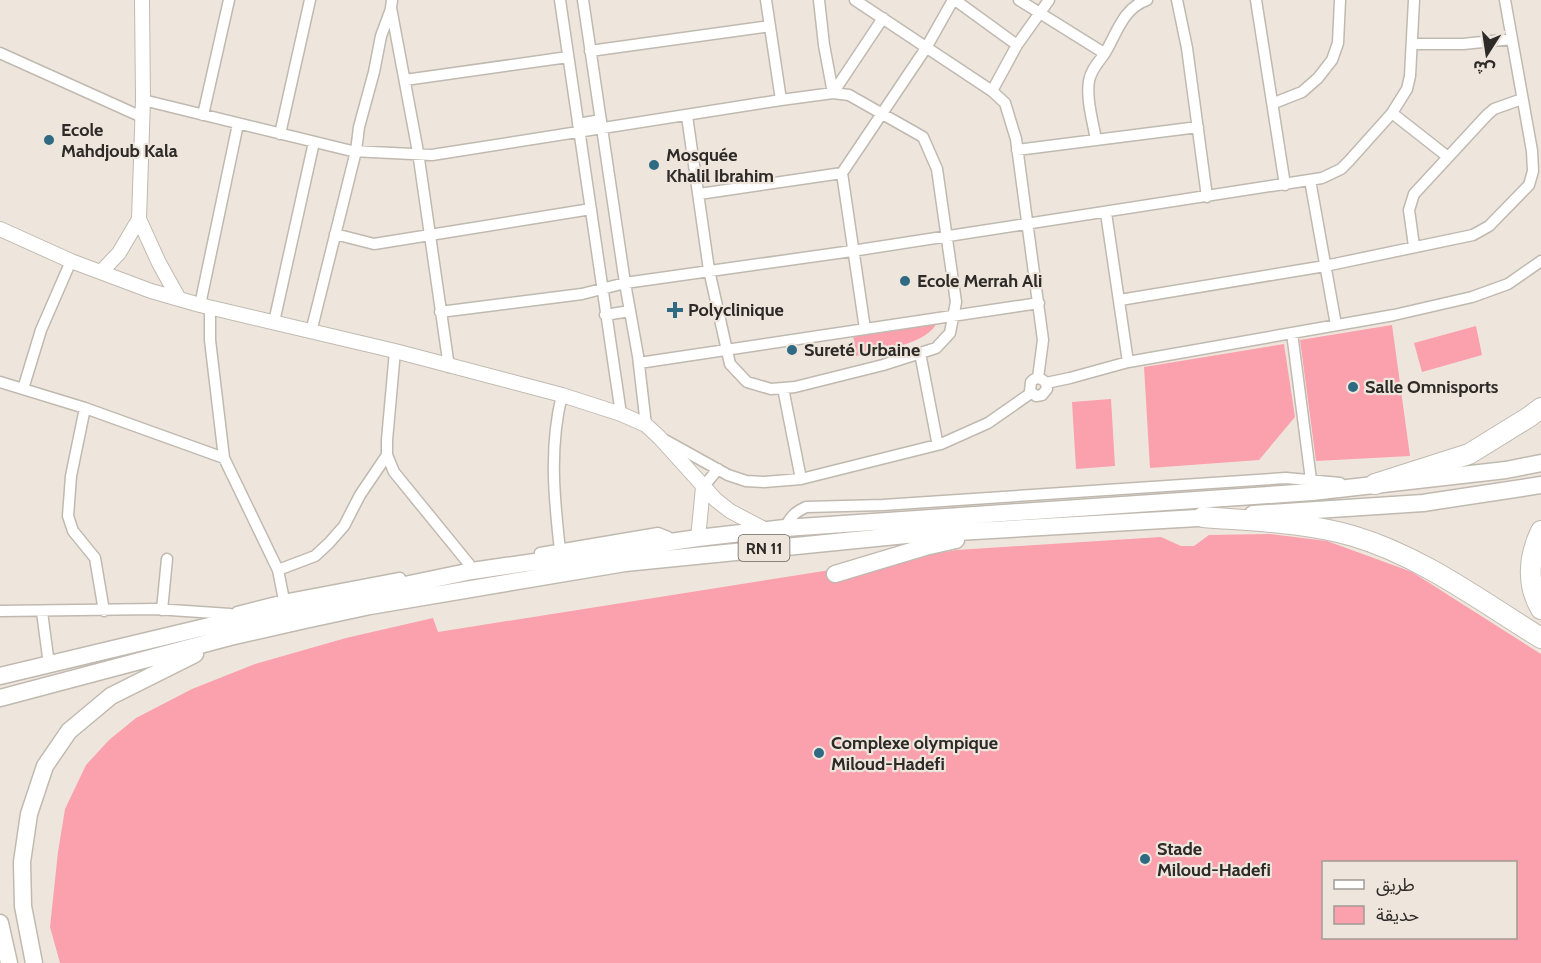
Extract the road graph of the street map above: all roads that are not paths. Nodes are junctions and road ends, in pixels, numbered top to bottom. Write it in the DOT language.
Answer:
graph roads {
  1 [pos="142,0"];
  2 [pos="229,0"];
  3 [pos="310,0"];
  4 [pos="560,0"];
  5 [pos="584,0"];
  6 [pos="766,0"];
  7 [pos="819,0"];
  8 [pos="855,0"];
  9 [pos="954,0"];
  10 [pos="1019,0"];
  11 [pos="1049,0"];
  12 [pos="1147,0"];
  13 [pos="1177,0"];
  14 [pos="1256,0"];
  15 [pos="1340,0"];
  16 [pos="1414,0"];
  17 [pos="1505,0"];
  18 [pos="392,4"];
  19 [pos="870,4"];
  20 [pos="1040,14"];
  21 [pos="883,18"];
  22 [pos="770,26"];
  23 [pos="1512,39"];
  24 [pos="1412,44"];
  25 [pos="1017,45"];
  26 [pos="926,48"];
  27 [pos="591,51"];
  28 [pos="1104,53"];
  29 [pos="1,54"];
  30 [pos="568,57"];
  31 [pos="405,80"];
  32 [pos="993,91"];
  33 [pos="833,93"];
  34 [pos="1522,99"];
  35 [pos="143,100"];
  36 [pos="781,100"];
  37 [pos="1274,103"];
  38 [pos="881,113"];
  39 [pos="1392,114"];
  40 [pos="203,115"];
  41 [pos="687,116"];
  42 [pos="142,117"];
  43 [pos="238,124"];
  44 [pos="602,124"];
  45 [pos="1198,127"];
  46 [pos="579,128"];
  47 [pos="280,134"];
  48 [pos="1096,140"];
  49 [pos="314,142"];
  50 [pos="1017,150"];
  51 [pos="356,151"];
  52 [pos="419,154"];
  53 [pos="1448,157"];
  54 [pos="842,173"];
  55 [pos="1310,180"];
  56 [pos="1285,185"];
  57 [pos="699,194"];
  58 [pos="1208,197"];
  59 [pos="591,209"];
  60 [pos="1106,213"];
  61 [pos="139,219"];
  62 [pos="1028,223"];
  63 [pos="0,229"];
  64 [pos="335,234"];
  65 [pos="430,235"];
  66 [pos="946,237"];
  67 [pos="1414,246"];
  68 [pos="852,251"];
  69 [pos="71,261"];
  70 [pos="1541,261"];
  71 [pos="1325,266"];
  72 [pos="709,270"];
  73 [pos="101,272"];
  74 [pos="625,283"];
  75 [pos="602,289"];
  76 [pos="179,299"];
  77 [pos="1120,300"];
  78 [pos="1039,303"];
  79 [pos="205,306"];
  80 [pos="630,311"];
  81 [pos="440,312"];
  82 [pos="605,315"];
  83 [pos="954,315"];
  84 [pos="274,322"];
  85 [pos="1336,325"];
  86 [pos="865,329"];
  87 [pos="311,332"];
  88 [pos="1292,333"];
  89 [pos="726,350"];
  90 [pos="395,351"];
  91 [pos="920,353"];
  92 [pos="1128,362"];
  93 [pos="639,363"];
  94 [pos="449,367"];
  95 [pos="1042,381"];
  96 [pos="0,382"];
  97 [pos="783,388"];
  98 [pos="22,389"];
  99 [pos="562,395"];
  100 [pos="85,408"];
  101 [pos="1541,408"];
  102 [pos="621,414"];
  103 [pos="646,425"];
  104 [pos="659,436"];
  105 [pos="937,441"];
  106 [pos="387,455"];
  107 [pos="224,458"];
  108 [pos="1541,463"];
  109 [pos="718,470"];
  110 [pos="801,478"];
  111 [pos="1311,480"];
  112 [pos="1370,485"];
  113 [pos="1541,485"];
  114 [pos="703,487"];
  115 [pos="1203,517"];
  116 [pos="1041,526"];
  117 [pos="785,528"];
  118 [pos="766,530"];
  119 [pos="1541,531"];
  120 [pos="698,538"];
  121 [pos="672,543"];
  122 [pos="560,550"];
  123 [pos="167,560"];
  124 [pos="469,564"];
  125 [pos="278,570"];
  126 [pos="835,574"];
  127 [pos="284,600"];
  128 [pos="1541,609"];
  129 [pos="162,610"];
  130 [pos="0,611"];
  131 [pos="104,611"];
  132 [pos="42,612"];
  133 [pos="230,614"];
  134 [pos="230,637"];
  135 [pos="1541,638"];
  136 [pos="48,657"];
  137 [pos="0,668"];
  138 [pos="0,676"];
  139 [pos="0,698"];
  140 [pos="0,923"];
  141 [pos="9,963"];
  142 [pos="34,963"];
  1 -- 35 [label="street"];
  2 -- 40 [label="street"];
  3 -- 47 [label="street"];
  4 -- 30 [label="street"];
  5 -- 27 [label="street"];
  6 -- 22 [label="street"];
  7 -- 33 [label="street"];
  8 -- 19 [label="street"];
  9 -- 25 [label="street"];
  9 -- 26 [label="street"];
  10 -- 20 [label="street"];
  11 -- 20 [label="street"];
  12 -- 28 [label="street"];
  13 -- 45 [label="street"];
  14 -- 37 [label="street"];
  15 -- 37 [label="street"];
  16 -- 24 [label="street"];
  17 -- 23 [label="street"];
  18 -- 31 [label="street"];
  18 -- 51 [label="street"];
  19 -- 21 [label="street"];
  20 -- 25 [label="street"];
  20 -- 28 [label="street"];
  21 -- 26 [label="street"];
  21 -- 33 [label="street"];
  22 -- 27 [label="street"];
  22 -- 36 [label="street"];
  23 -- 24 [label="street"];
  23 -- 34 [label="street"];
  24 -- 39 [label="street"];
  25 -- 32 [label="street"];
  26 -- 32 [label="street"];
  26 -- 38 [label="street"];
  27 -- 44 [label="street"];
  28 -- 48 [label="street"];
  29 -- 42 [label="street"];
  30 -- 31 [label="street"];
  30 -- 46 [label="street"];
  31 -- 52 [label="street"];
  32 -- 50 [label="street"];
  33 -- 36 [label="street"];
  33 -- 38 [label="street"];
  34 -- 53 [label="street"];
  34 -- 67 [label="street"];
  35 -- 40 [label="street"];
  35 -- 42 [label="street"];
  36 -- 41 [label="street"];
  37 -- 56 [label="street"];
  38 -- 54 [label="street"];
  38 -- 66 [label="street"];
  39 -- 53 [label="street"];
  39 -- 55 [label="street"];
  40 -- 43 [label="street"];
  41 -- 44 [label="street"];
  41 -- 57 [label="street"];
  42 -- 61 [label="street"];
  43 -- 47 [label="street"];
  43 -- 79 [label="street"];
  44 -- 46 [label="street"];
  44 -- 74 [label="street"];
  45 -- 48 [label="street"];
  45 -- 58 [label="street"];
  46 -- 52 [label="street"];
  46 -- 59 [label="street"];
  47 -- 49 [label="street"];
  48 -- 50 [label="street"];
  49 -- 51 [label="street"];
  49 -- 84 [label="street"];
  50 -- 62 [label="street"];
  51 -- 52 [label="street"];
  51 -- 64 [label="street"];
  52 -- 65 [label="street"];
  53 -- 67 [label="street"];
  54 -- 57 [label="street"];
  54 -- 68 [label="street"];
  55 -- 56 [label="street"];
  55 -- 71 [label="street"];
  56 -- 58 [label="street"];
  57 -- 72 [label="street"];
  58 -- 60 [label="street"];
  59 -- 65 [label="street"];
  59 -- 75 [label="street"];
  60 -- 62 [label="street"];
  60 -- 77 [label="street"];
  61 -- 73 [label="street"];
  61 -- 76 [label="street"];
  62 -- 66 [label="street"];
  62 -- 78 [label="street"];
  63 -- 69 [label="street"];
  64 -- 65 [label="street"];
  64 -- 87 [label="street"];
  65 -- 81 [label="street"];
  66 -- 68 [label="street"];
  66 -- 83 [label="street"];
  67 -- 71 [label="street"];
  68 -- 72 [label="street"];
  68 -- 86 [label="street"];
  69 -- 73 [label="street"];
  69 -- 98 [label="street"];
  70 -- 85 [label="street"];
  71 -- 77 [label="street"];
  71 -- 85 [label="street"];
  72 -- 74 [label="street"];
  72 -- 89 [label="street"];
  73 -- 76 [label="street"];
  74 -- 75 [label="street"];
  74 -- 80 [label="street"];
  75 -- 81 [label="street"];
  75 -- 82 [label="street"];
  76 -- 79 [label="street"];
  77 -- 92 [label="street"];
  78 -- 83 [label="street"];
  78 -- 95 [label="street"];
  79 -- 84 [label="street"];
  79 -- 107 [label="street"];
  80 -- 82 [label="street"];
  80 -- 93 [label="street"];
  81 -- 94 [label="street"];
  82 -- 102 [label="street"];
  83 -- 86 [label="street"];
  83 -- 91 [label="street"];
  84 -- 87 [label="street"];
  85 -- 88 [label="street"];
  86 -- 89 [label="street"];
  87 -- 90 [label="street"];
  88 -- 92 [label="street"];
  88 -- 111 [label="street"];
  89 -- 93 [label="street"];
  89 -- 97 [label="street"];
  90 -- 94 [label="street"];
  90 -- 106 [label="street"];
  91 -- 97 [label="street"];
  91 -- 105 [label="street"];
  92 -- 95 [label="street"];
  93 -- 103 [label="street"];
  94 -- 99 [label="street"];
  95 -- 110 [label="street"];
  96 -- 98 [label="street"];
  97 -- 110 [label="street"];
  98 -- 100 [label="street"];
  99 -- 102 [label="street"];
  99 -- 122 [label="street"];
  100 -- 107 [label="street"];
  100 -- 131 [label="street"];
  101 -- 112 [label="highway"];
  102 -- 103 [label="street"];
  103 -- 104 [label="street"];
  104 -- 109 [label="street"];
  104 -- 114 [label="street"];
  106 -- 124 [label="street"];
  106 -- 125 [label="street"];
  107 -- 125 [label="street"];
  108 -- 112 [label="highway, RN 11"];
  109 -- 110 [label="street"];
  109 -- 114 [label="street"];
  111 -- 112 [label="street"];
  111 -- 117 [label="street"];
  112 -- 117 [label="highway, RN 11"];
  113 -- 115 [label="highway, RN 11"];
  114 -- 118 [label="street"];
  114 -- 120 [label="street"];
  115 -- 116 [label="highway, RN 11"];
  115 -- 135 [label="highway"];
  116 -- 126 [label="highway"];
  116 -- 134 [label="highway, RN 11"];
  117 -- 118 [label="highway, RN 11"];
  118 -- 120 [label="highway, RN 11"];
  119 -- 128 [label="highway"];
  120 -- 121 [label="highway, RN 11"];
  121 -- 122 [label="street"];
  121 -- 138 [label="highway, RN 11"];
  122 -- 124 [label="street"];
  123 -- 129 [label="street"];
  124 -- 127 [label="street"];
  125 -- 127 [label="street"];
  127 -- 133 [label="street"];
  129 -- 131 [label="street"];
  129 -- 133 [label="street"];
  130 -- 132 [label="street"];
  131 -- 132 [label="street"];
  132 -- 136 [label="street"];
  133 -- 136 [label="street"];
  134 -- 139 [label="highway, RN 11"];
  134 -- 142 [label="highway"];
  136 -- 137 [label="street"];
  140 -- 141 [label="highway"];
}
